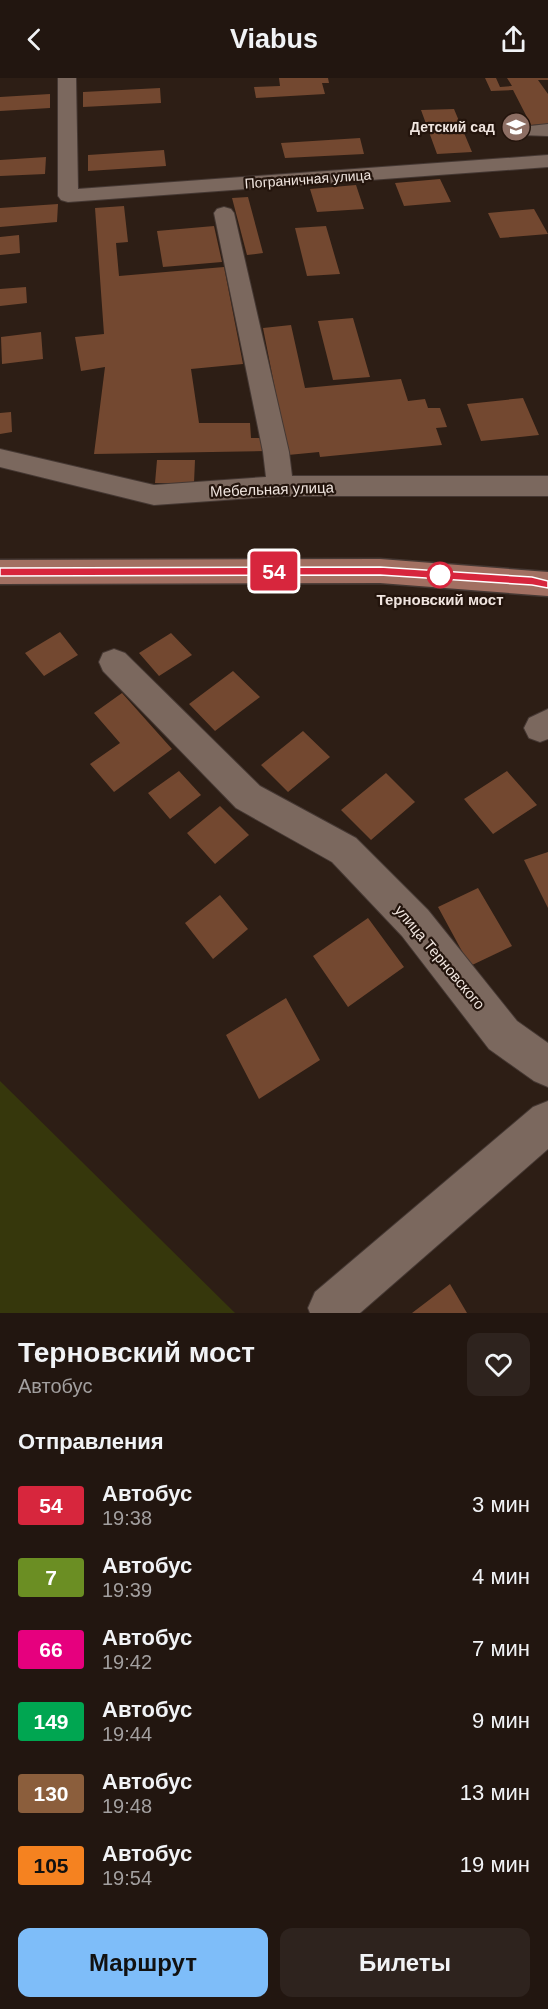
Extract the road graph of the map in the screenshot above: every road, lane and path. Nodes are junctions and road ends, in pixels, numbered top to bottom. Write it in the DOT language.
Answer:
graph roads {
  1 [pos="67,78"];
  2 [pos="548,130"];
  3 [pos="528,131"];
  4 [pos="548,161"];
  5 [pos="224,213"];
  6 [pos="0,458"];
  7 [pos="280,486"];
  8 [pos="548,486"];
  9 [pos="0,572"];
  10 [pos="548,584"];
  11 [pos="114,663"];
  12 [pos="548,1067"];
  13 [pos="548,1122"];
  14 [pos="331,1308"];
  1 -- 4 [label="street, Пограничная улица"];
  2 -- 3 [label="street"];
  5 -- 7 [label="street"];
  6 -- 7 [label="street, Мебельная улица"];
  7 -- 8 [label="street, Мебельная улица"];
  9 -- 10 [label="main road"];
  11 -- 12 [label="street, улица Терновского"];
  13 -- 14 [label="street"];
}
